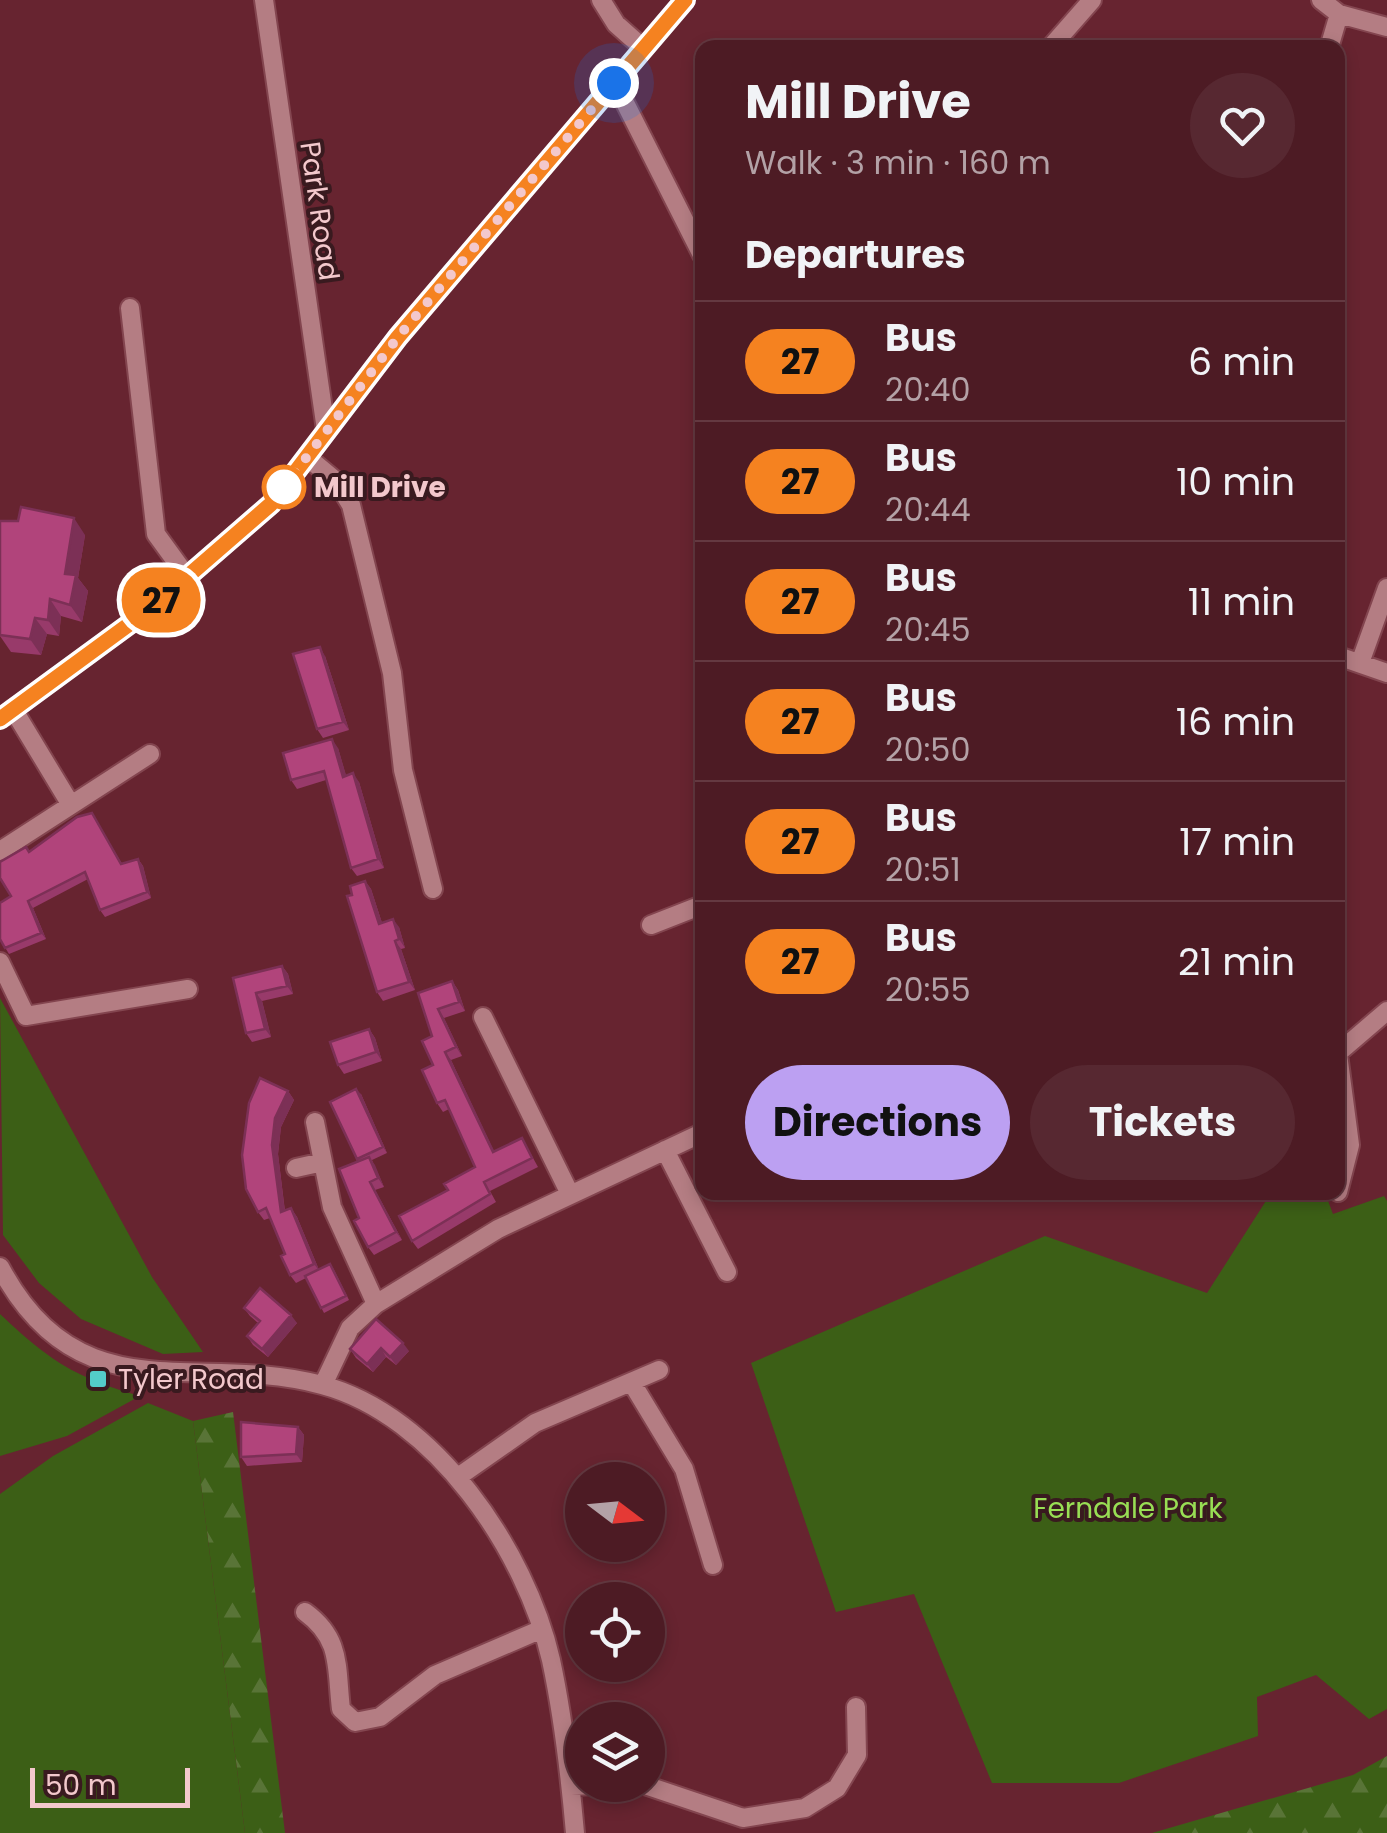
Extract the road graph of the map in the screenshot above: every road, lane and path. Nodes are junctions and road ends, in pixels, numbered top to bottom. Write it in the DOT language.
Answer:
graph roads {
  1 [pos="264,0"];
  2 [pos="601,0"];
  3 [pos="685,0"];
  4 [pos="1092,0"];
  5 [pos="1322,0"];
  6 [pos="1339,14"];
  7 [pos="1387,27"];
  8 [pos="1057,40"];
  9 [pos="1331,40"];
  10 [pos="643,48"];
  11 [pos="614,83"];
  12 [pos="695,241"];
  13 [pos="130,308"];
  14 [pos="326,430"];
  15 [pos="307,457"];
  16 [pos="188,578"];
  17 [pos="1387,588"];
  18 [pos="1345,658"];
  19 [pos="1360,662"];
  20 [pos="1387,672"];
  21 [pos="6,714"];
  22 [pos="150,754"];
  23 [pos="71,805"];
  24 [pos="0,851"];
  25 [pos="433,889"];
  26 [pos="695,907"];
  27 [pos="651,925"];
  28 [pos="0,962"];
  29 [pos="188,989"];
  30 [pos="1387,1012"];
  31 [pos="484,1017"];
  32 [pos="1345,1048"];
  33 [pos="1345,1107"];
  34 [pos="316,1122"];
  35 [pos="695,1136"];
  36 [pos="664,1150"];
  37 [pos="323,1162"];
  38 [pos="1345,1165"];
  39 [pos="296,1168"];
  40 [pos="569,1192"];
  41 [pos="0,1267"];
  42 [pos="727,1272"];
  43 [pos="376,1304"];
  44 [pos="659,1370"];
  45 [pos="632,1382"];
  46 [pos="323,1385"];
  47 [pos="458,1478"];
  48 [pos="714,1565"];
  49 [pos="304,1612"];
  50 [pos="542,1629"];
  51 [pos="856,1707"];
  52 [pos="565,1758"];
  53 [pos="665,1792"];
  54 [pos="572,1802"];
  55 [pos="575,1833"];
  1 -- 14 [label="street, Park Road"];
  2 -- 10 [label="street"];
  3 -- 10 [label="street"];
  4 -- 8 [label="street"];
  5 -- 6 [label="street"];
  6 -- 7 [label="street"];
  6 -- 9 [label="street"];
  10 -- 11 [label="street"];
  11 -- 12 [label="street"];
  11 -- 14 [label="street"];
  13 -- 16 [label="street"];
  14 -- 15 [label="street"];
  15 -- 16 [label="street"];
  15 -- 25 [label="street"];
  16 -- 21 [label="street"];
  17 -- 19 [label="street"];
  18 -- 19 [label="street"];
  19 -- 20 [label="street"];
  21 -- 23 [label="street"];
  22 -- 23 [label="street"];
  23 -- 24 [label="street"];
  26 -- 27 [label="street"];
  28 -- 29 [label="street"];
  30 -- 32 [label="street"];
  31 -- 40 [label="street"];
  33 -- 38 [label="street"];
  34 -- 37 [label="street"];
  35 -- 36 [label="street"];
  36 -- 40 [label="street"];
  36 -- 42 [label="street"];
  37 -- 39 [label="street"];
  37 -- 43 [label="street"];
  40 -- 43 [label="street"];
  41 -- 46 [label="street"];
  43 -- 46 [label="street"];
  44 -- 45 [label="street"];
  45 -- 47 [label="street"];
  45 -- 48 [label="street"];
  46 -- 47 [label="street"];
  47 -- 50 [label="street"];
  49 -- 50 [label="street"];
  50 -- 52 [label="street"];
  51 -- 53 [label="street"];
  54 -- 55 [label="street"];
}
